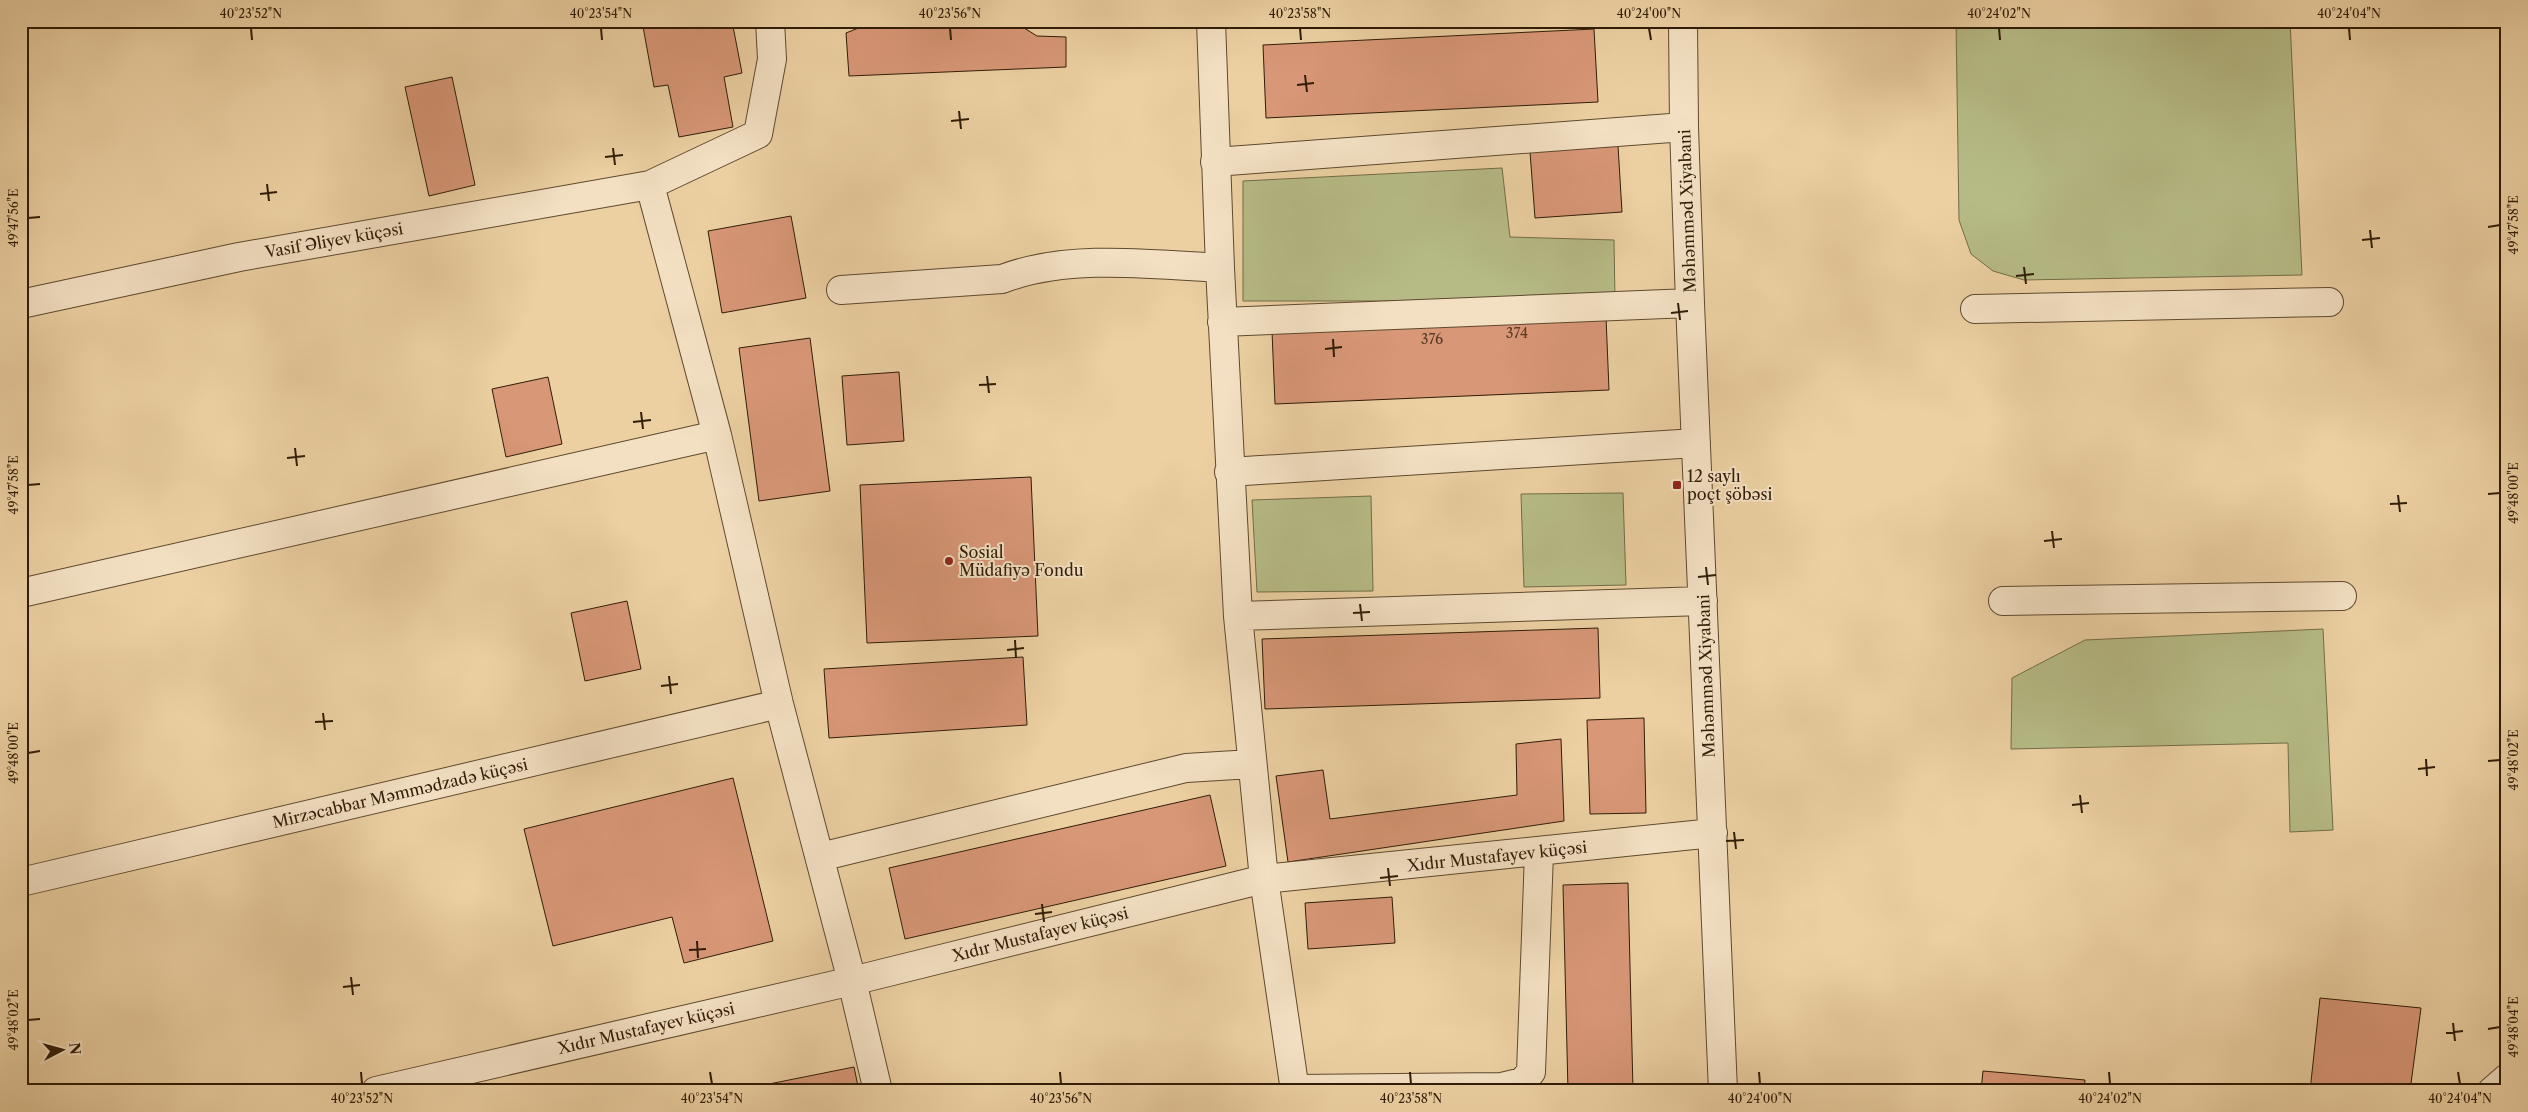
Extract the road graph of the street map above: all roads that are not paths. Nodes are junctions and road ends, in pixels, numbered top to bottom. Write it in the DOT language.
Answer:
graph roads {
  1 [pos="770,21"];
  2 [pos="1211,21"];
  3 [pos="1683,21"];
  4 [pos="1684,127"];
  5 [pos="1215,162"];
  6 [pos="650,186"];
  7 [pos="1220,268"];
  8 [pos="841,290"];
  9 [pos="2329,302"];
  10 [pos="1690,303"];
  11 [pos="21,304"];
  12 [pos="1975,309"];
  13 [pos="1222,322"];
  14 [pos="717,435"];
  15 [pos="1696,443"];
  16 [pos="1229,472"];
  17 [pos="21,593"];
  18 [pos="2342,596"];
  19 [pos="1703,601"];
  20 [pos="2003,601"];
  21 [pos="1238,616"];
  22 [pos="779,704"];
  23 [pos="1252,764"];
  24 [pos="1713,833"];
  25 [pos="1539,853"];
  26 [pos="820,856"];
  27 [pos="1264,879"];
  28 [pos="21,882"];
  29 [pos="852,981"];
  30 [pos="2507,1078"];
  31 [pos="1295,1090"];
  32 [pos="376,1091"];
  33 [pos="878,1091"];
  34 [pos="1723,1091"];
  35 [pos="2492,1091"];
  1 -- 6 [label="street, Vasif Əliyev küçəsi"];
  2 -- 5 [label="street"];
  3 -- 4 [label="street, Məhəmməd Xiyabani"];
  4 -- 5 [label="street"];
  4 -- 10 [label="street, Məhəmməd Xiyabani"];
  5 -- 7 [label="street"];
  6 -- 11 [label="street, Vasif Əliyev küçəsi"];
  6 -- 14 [label="street"];
  7 -- 8 [label="street"];
  7 -- 13 [label="street"];
  9 -- 12 [label="street"];
  10 -- 13 [label="street"];
  10 -- 15 [label="street, Məhəmməd Xiyabani"];
  13 -- 16 [label="street"];
  14 -- 17 [label="street"];
  14 -- 22 [label="street"];
  15 -- 16 [label="street"];
  15 -- 19 [label="street, Məhəmməd Xiyabani"];
  16 -- 21 [label="street"];
  18 -- 20 [label="street"];
  19 -- 21 [label="street"];
  19 -- 24 [label="street, Məhəmməd Xiyabani"];
  21 -- 23 [label="street"];
  22 -- 26 [label="street"];
  22 -- 28 [label="street, Mirzəcabbar Məmmədzadə küçəsi"];
  23 -- 26 [label="street"];
  23 -- 27 [label="street"];
  24 -- 25 [label="street, Xıdır Mustafayev küçəsi"];
  24 -- 34 [label="street, Məhəmməd Xiyabani"];
  25 -- 27 [label="street, Xıdır Mustafayev küçəsi"];
  25 -- 31 [label="street"];
  26 -- 29 [label="street"];
  27 -- 29 [label="street, Xıdır Mustafayev küçəsi"];
  27 -- 31 [label="street"];
  29 -- 32 [label="street, Xıdır Mustafayev küçəsi"];
  29 -- 33 [label="street"];
  30 -- 35 [label="street"];
}
